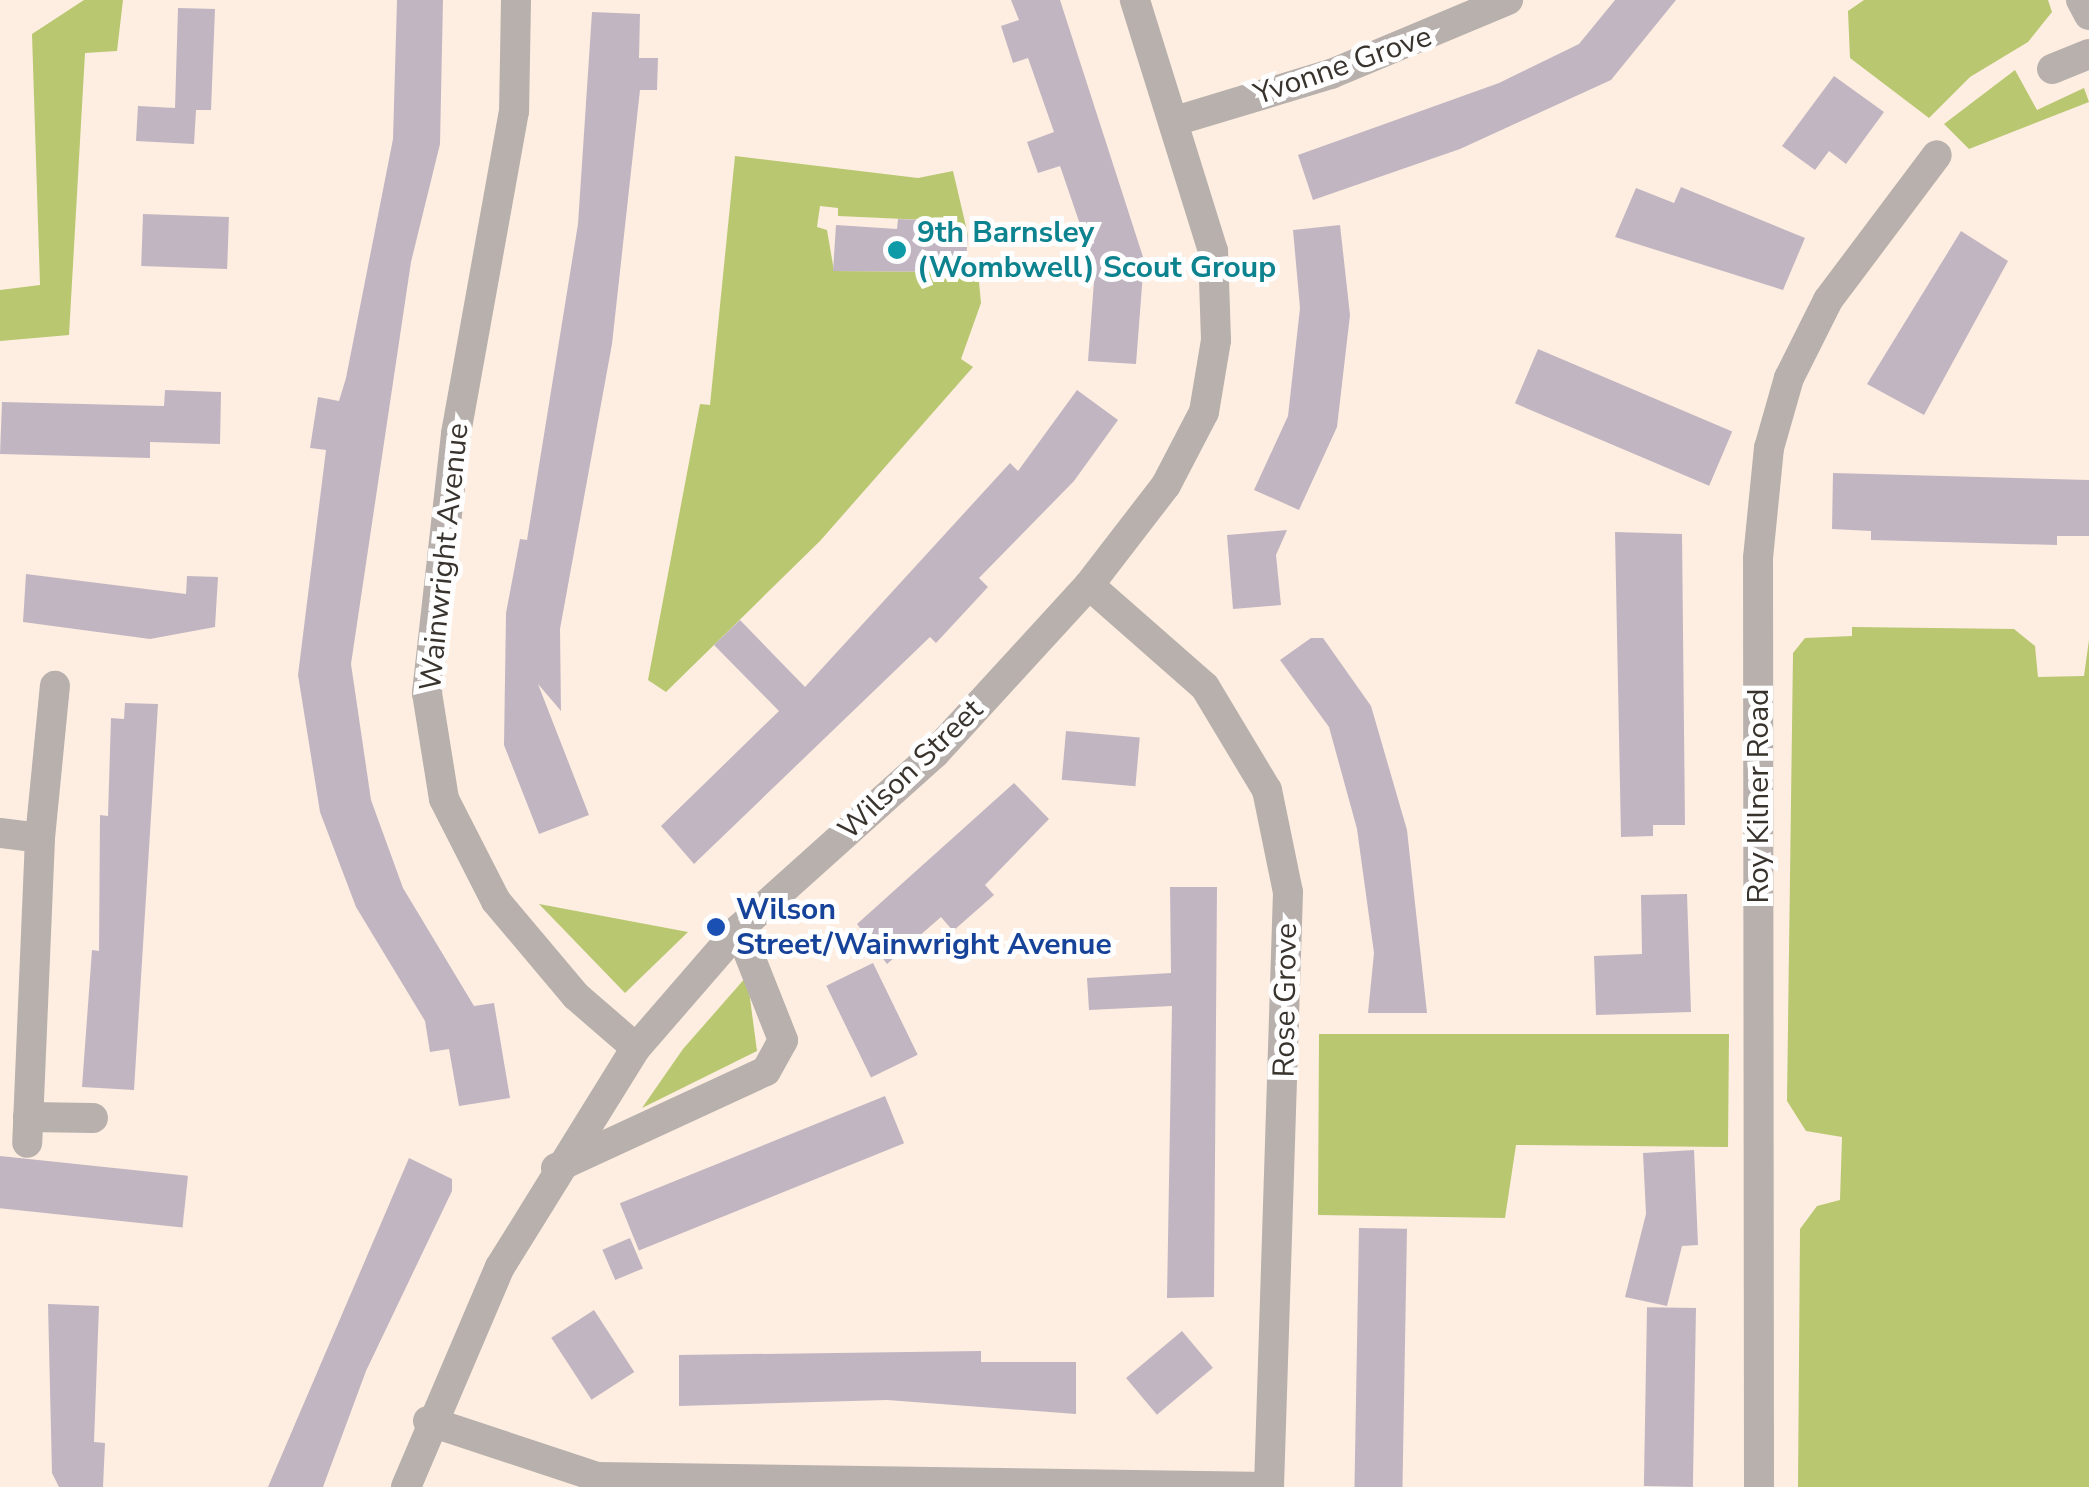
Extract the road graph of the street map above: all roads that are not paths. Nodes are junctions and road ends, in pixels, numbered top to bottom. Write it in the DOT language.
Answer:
graph roads {
  1 [pos="516,0"];
  2 [pos="1136,0"];
  3 [pos="1508,0"];
  4 [pos="2081,0"];
  5 [pos="2089,14"];
  6 [pos="2089,54"];
  7 [pos="2052,70"];
  8 [pos="1175,121"];
  9 [pos="1937,155"];
  10 [pos="1089,585"];
  11 [pos="55,686"];
  12 [pos="0,833"];
  13 [pos="40,838"];
  14 [pos="739,929"];
  15 [pos="636,1048"];
  16 [pos="93,1118"];
  17 [pos="555,1168"];
  18 [pos="428,1421"];
  19 [pos="774,1486"];
  20 [pos="406,1487"];
  21 [pos="1269,1487"];
  22 [pos="1758,1487"];
  1 -- 15 [label="street, Wainwright Avenue"];
  2 -- 8 [label="street, Wilson Street"];
  3 -- 8 [label="street, Yvonne Grove"];
  4 -- 5 [label="street"];
  6 -- 7 [label="street"];
  8 -- 10 [label="street, Wilson Street"];
  9 -- 22 [label="street, Roy Kilner Road"];
  10 -- 14 [label="street, Wilson Street"];
  10 -- 21 [label="street, Rose Grove"];
  11 -- 13 [label="street"];
  12 -- 13 [label="street"];
  13 -- 16 [label="street"];
  14 -- 15 [label="street, Wilson Street"];
  14 -- 17 [label="street"];
  15 -- 17 [label="street, Wilson Street"];
  17 -- 18 [label="street, Wilson Street"];
  18 -- 19 [label="street"];
  18 -- 20 [label="street, Wilson Street"];
  19 -- 21 [label="street"];
}
